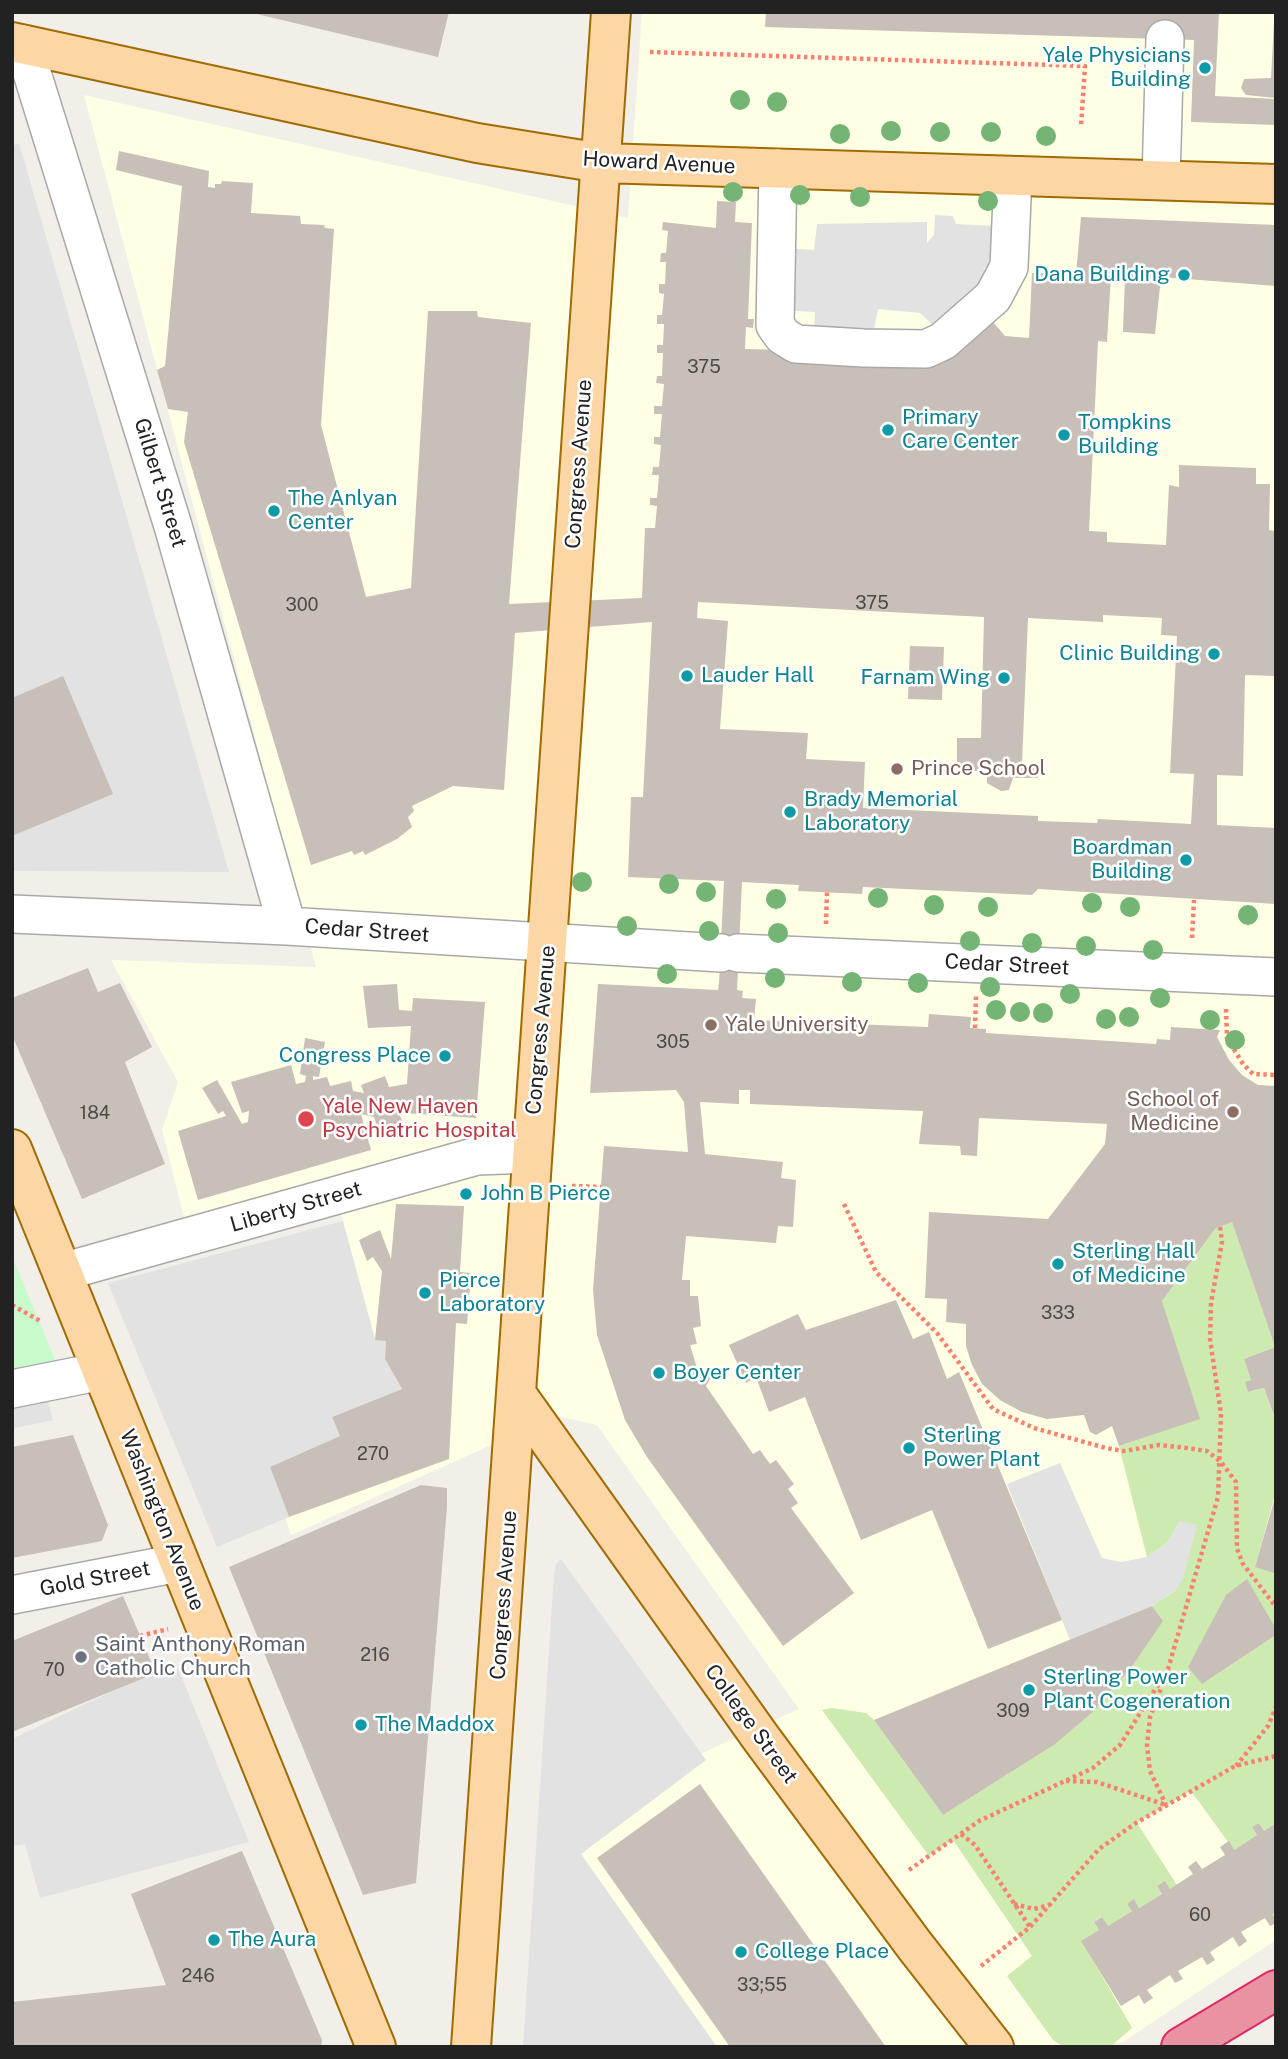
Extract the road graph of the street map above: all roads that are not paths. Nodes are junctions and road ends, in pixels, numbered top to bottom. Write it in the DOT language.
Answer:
graph roads {
  1 [pos="611,12"];
  2 [pos="1165,39"];
  3 [pos="18,43"];
  4 [pos="601,163"];
  5 [pos="778,168"];
  6 [pos="1013,176"];
  7 [pos="1161,180"];
  8 [pos="1276,184"];
  9 [pos="12,914"];
  10 [pos="287,926"];
  11 [pos="548,944"];
  12 [pos="1276,977"];
  13 [pos="12,1149"];
  14 [pos="531,1154"];
  15 [pos="62,1272"];
  16 [pos="102,1371"];
  17 [pos="12,1389"];
  18 [pos="517,1395"];
  19 [pos="178,1563"];
  20 [pos="12,1595"];
  21 [pos="1276,1990"];
  22 [pos="376,2047"];
  23 [pos="471,2047"];
  24 [pos="994,2047"];
  25 [pos="1181,2047"];
  1 -- 4 [label="main road, Congress Avenue"];
  2 -- 7 [label="street"];
  3 -- 4 [label="main road, Howard Avenue"];
  3 -- 10 [label="street, Gilbert Street"];
  4 -- 5 [label="main road, Howard Avenue"];
  4 -- 11 [label="main road, Congress Avenue"];
  5 -- 6 [label="main road, Howard Avenue"];
  5 -- 6 [label="street"];
  6 -- 7 [label="main road, Howard Avenue"];
  7 -- 8 [label="main road, Howard Avenue"];
  9 -- 10 [label="street, Cedar Street"];
  10 -- 11 [label="street, Cedar Street"];
  11 -- 12 [label="street, Cedar Street"];
  11 -- 14 [label="main road, Congress Avenue"];
  13 -- 15 [label="main road, Washington Avenue"];
  14 -- 15 [label="street, Liberty Street"];
  14 -- 18 [label="main road, Congress Avenue"];
  15 -- 16 [label="main road, Washington Avenue"];
  16 -- 17 [label="street"];
  16 -- 19 [label="main road, Washington Avenue"];
  18 -- 23 [label="main road, Congress Avenue"];
  18 -- 24 [label="main road, College Street"];
  19 -- 20 [label="street, Gold Street"];
  19 -- 22 [label="main road, Washington Avenue"];
  21 -- 25 [label="highway"];
}
